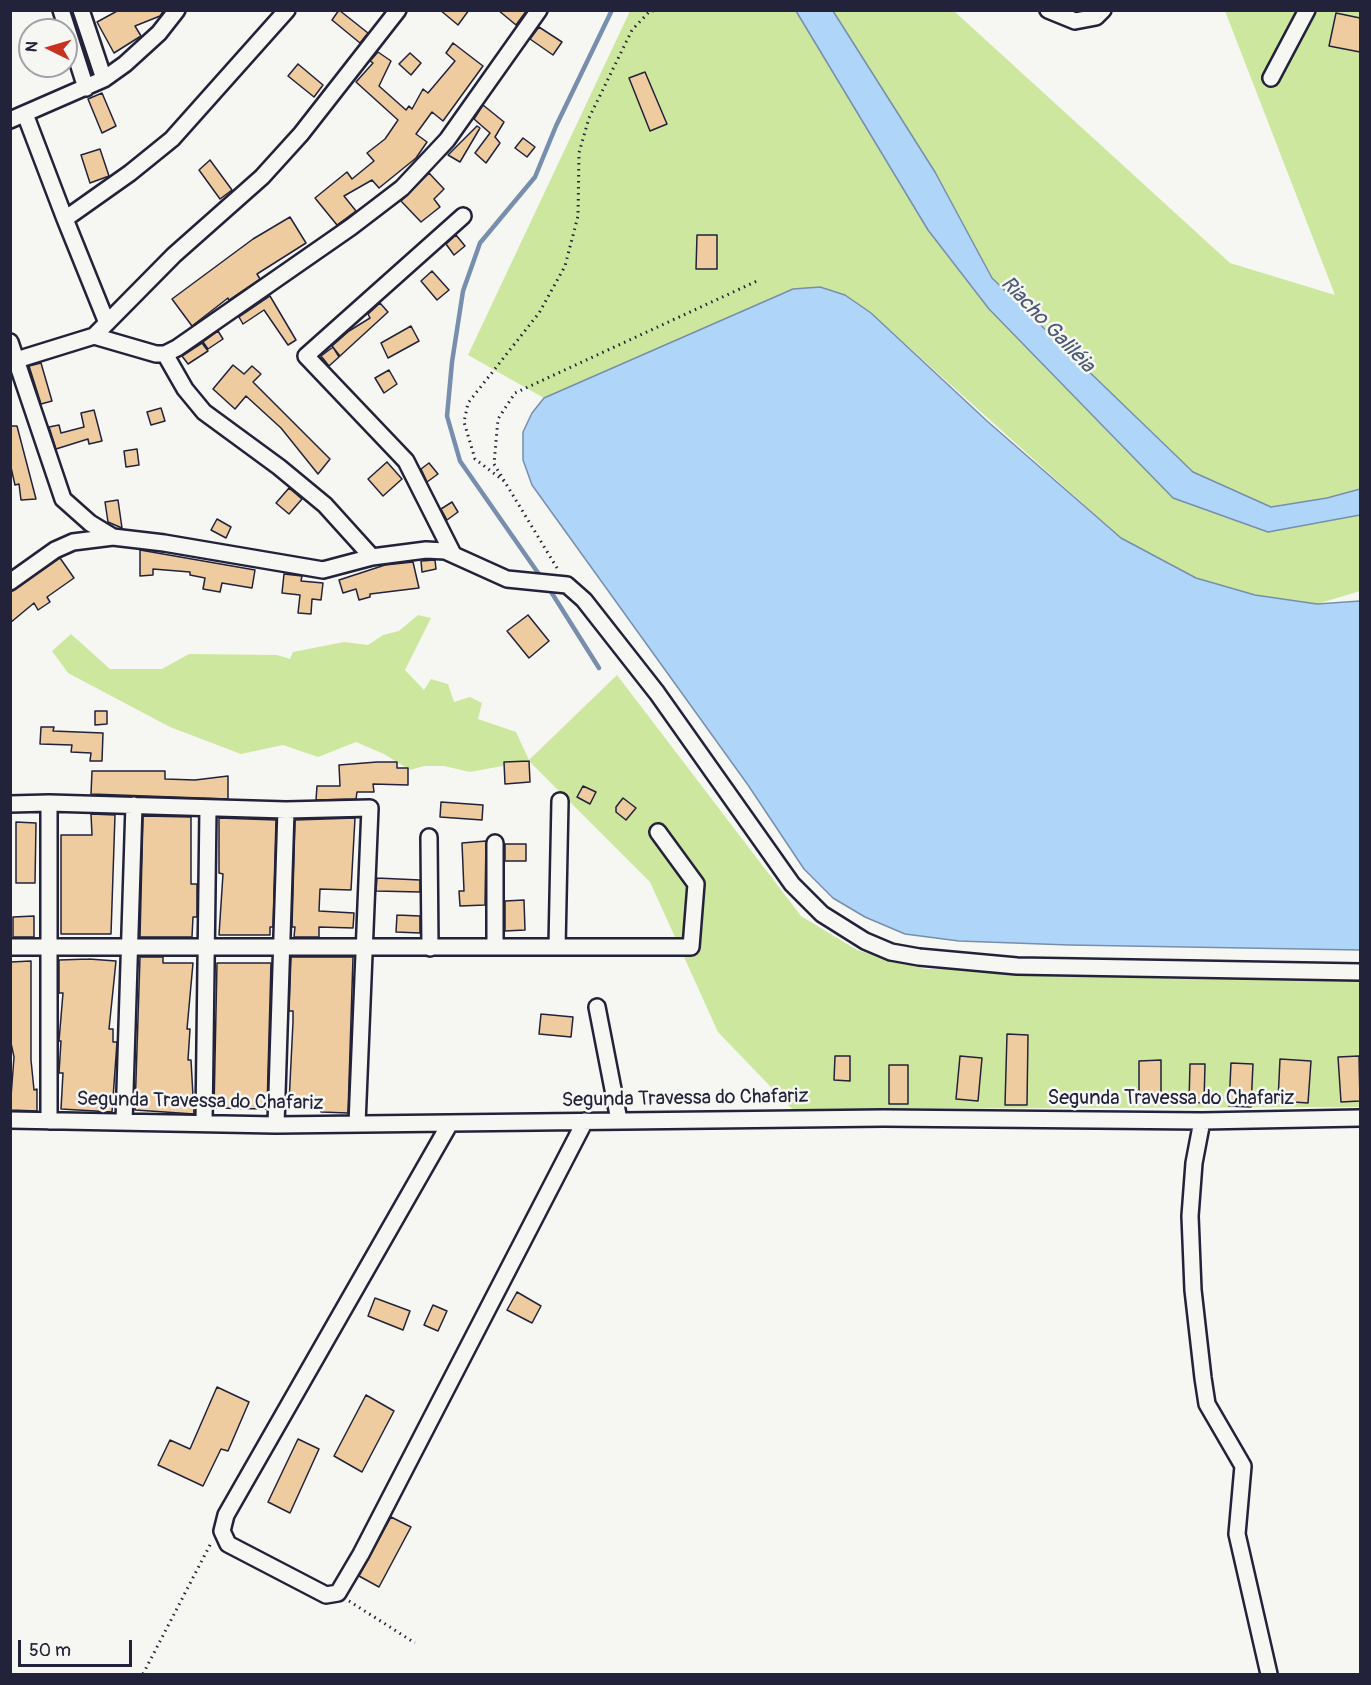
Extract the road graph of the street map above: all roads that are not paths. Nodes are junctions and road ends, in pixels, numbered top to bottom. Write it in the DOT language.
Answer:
graph roads {
  1 [pos="61,10"];
  2 [pos="81,10"];
  3 [pos="177,10"];
  4 [pos="286,10"];
  5 [pos="539,10"];
  6 [pos="1048,10"];
  7 [pos="1103,10"];
  8 [pos="397,11"];
  9 [pos="1304,12"];
  10 [pos="1271,78"];
  11 [pos="104,79"];
  12 [pos="86,88"];
  13 [pos="25,114"];
  14 [pos="10,120"];
  15 [pos="463,216"];
  16 [pos="65,219"];
  17 [pos="107,323"];
  18 [pos="94,336"];
  19 [pos="10,342"];
  20 [pos="165,354"];
  21 [pos="14,361"];
  22 [pos="113,537"];
  23 [pos="453,554"];
  24 [pos="372,557"];
  25 [pos="10,582"];
  26 [pos="560,801"];
  27 [pos="49,803"];
  28 [pos="10,804"];
  29 [pos="134,805"];
  30 [pos="208,808"];
  31 [pos="286,810"];
  32 [pos="658,832"];
  33 [pos="429,837"];
  34 [pos="495,843"];
  35 [pos="129,945"];
  36 [pos="206,945"];
  37 [pos="49,946"];
  38 [pos="280,946"];
  39 [pos="365,946"];
  40 [pos="10,947"];
  41 [pos="557,947"];
  42 [pos="430,948"];
  43 [pos="495,948"];
  44 [pos="1360,972"];
  45 [pos="597,1007"];
  46 [pos="1360,1118"];
  47 [pos="10,1120"];
  48 [pos="619,1120"];
  49 [pos="49,1121"];
  50 [pos="585,1121"];
  51 [pos="1202,1121"];
  52 [pos="124,1122"];
  53 [pos="204,1123"];
  54 [pos="357,1124"];
  55 [pos="276,1125"];
  56 [pos="449,1125"];
  57 [pos="1269,1674"];
  1 -- 12 [label="street"];
  2 -- 11 [label="street"];
  3 -- 11 [label="street"];
  4 -- 16 [label="street"];
  5 -- 20 [label="street"];
  6 -- 7 [label="street"];
  8 -- 17 [label="street"];
  9 -- 10 [label="street"];
  11 -- 12 [label="street"];
  12 -- 13 [label="street"];
  13 -- 14 [label="street"];
  13 -- 16 [label="street"];
  15 -- 23 [label="street"];
  16 -- 17 [label="street"];
  17 -- 18 [label="street"];
  18 -- 20 [label="street"];
  18 -- 21 [label="street"];
  19 -- 21 [label="street"];
  20 -- 24 [label="street"];
  21 -- 22 [label="street"];
  22 -- 24 [label="street"];
  22 -- 25 [label="street"];
  23 -- 24 [label="street"];
  23 -- 44 [label="street"];
  26 -- 41 [label="street"];
  27 -- 28 [label="street"];
  27 -- 29 [label="street"];
  27 -- 37 [label="street"];
  29 -- 30 [label="street"];
  29 -- 35 [label="street"];
  30 -- 31 [label="street"];
  30 -- 36 [label="street"];
  31 -- 38 [label="street"];
  31 -- 39 [label="street"];
  32 -- 41 [label="street"];
  33 -- 42 [label="street"];
  34 -- 43 [label="street"];
  35 -- 36 [label="street"];
  35 -- 37 [label="street"];
  35 -- 52 [label="street"];
  36 -- 38 [label="street"];
  36 -- 53 [label="street"];
  37 -- 40 [label="street"];
  37 -- 49 [label="street"];
  38 -- 39 [label="street"];
  38 -- 55 [label="street"];
  39 -- 42 [label="street"];
  39 -- 54 [label="street"];
  41 -- 43 [label="street"];
  42 -- 43 [label="street"];
  45 -- 48 [label="street"];
  46 -- 51 [label="street, Segunda Travessa do Chafariz"];
  47 -- 49 [label="street, Segunda Travessa do Chafariz"];
  48 -- 50 [label="street, Segunda Travessa do Chafariz"];
  48 -- 51 [label="street, Segunda Travessa do Chafariz"];
  49 -- 52 [label="street, Segunda Travessa do Chafariz"];
  50 -- 56 [label="street, Segunda Travessa do Chafariz"];
  50 -- 56 [label="street"];
  51 -- 57 [label="street"];
  52 -- 53 [label="street, Segunda Travessa do Chafariz"];
  53 -- 55 [label="street, Segunda Travessa do Chafariz"];
  54 -- 55 [label="street, Segunda Travessa do Chafariz"];
  54 -- 56 [label="street, Segunda Travessa do Chafariz"];
}
